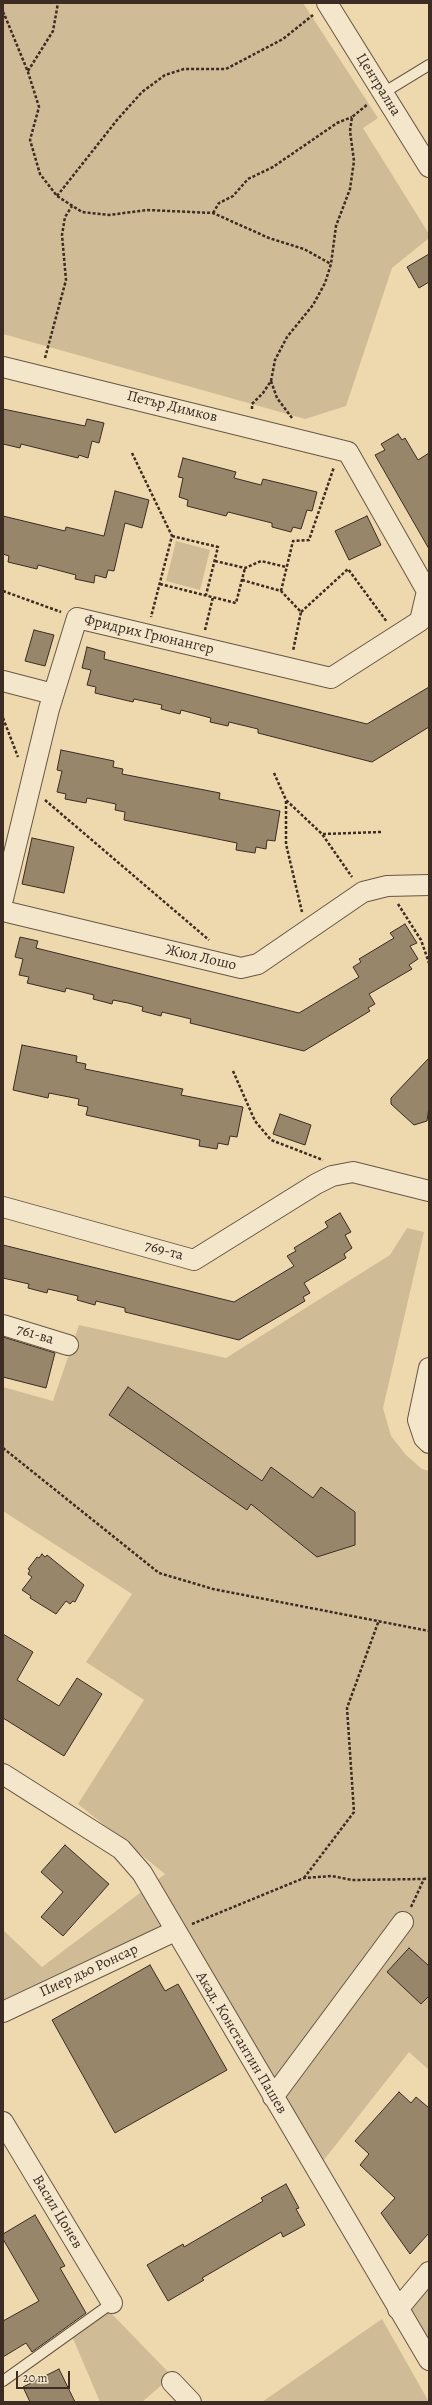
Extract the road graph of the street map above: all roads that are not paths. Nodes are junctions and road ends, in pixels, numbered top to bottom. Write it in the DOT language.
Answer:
graph roads {
  1 [pos="321,7"];
  2 [pos="429,65"];
  3 [pos="378,96"];
  4 [pos="427,158"];
  5 [pos="3,367"];
  6 [pos="428,592"];
  7 [pos="3,681"];
  8 [pos="53,694"];
  9 [pos="429,885"];
  10 [pos="3,899"];
  11 [pos="3,911"];
  12 [pos="429,1191"];
  13 [pos="3,1207"];
  14 [pos="3,1325"];
  15 [pos="68,1345"];
  16 [pos="429,1368"];
  17 [pos="429,1443"];
  18 [pos="3,1774"];
  19 [pos="403,1922"];
  20 [pos="175,1931"];
  21 [pos="3,2012"];
  22 [pos="273,2097"];
  23 [pos="3,2122"];
  24 [pos="429,2272"];
  25 [pos="112,2303"];
  26 [pos="398,2309"];
  27 [pos="428,2355"];
  28 [pos="3,2381"];
  29 [pos="172,2382"];
  30 [pos="191,2402"];
  1 -- 3 [label="street, Централна"];
  2 -- 3 [label="lane"];
  3 -- 4 [label="street, Централна"];
  5 -- 6 [label="street, Петър Димков"];
  6 -- 8 [label="street, Фридрих Грюнангер"];
  7 -- 8 [label="street"];
  8 -- 10 [label="street, Фридрих Грюнангер"];
  9 -- 11 [label="street, Жюл Лошо"];
  12 -- 13 [label="street, 769-та"];
  14 -- 15 [label="street, 761-ва"];
  16 -- 17 [label="street"];
  18 -- 20 [label="street, Акад. Константин Пашев"];
  19 -- 22 [label="street"];
  20 -- 21 [label="street, Пиер дьо Ронсар"];
  20 -- 22 [label="street, Акад. Константин Пашев"];
  22 -- 26 [label="street, Акад. Константин Пашев"];
  23 -- 25 [label="street, Васил Цонев"];
  24 -- 26 [label="street"];
  25 -- 28 [label="lane"];
  26 -- 27 [label="street, Акад. Константин Пашев"];
  29 -- 30 [label="street"];
}
